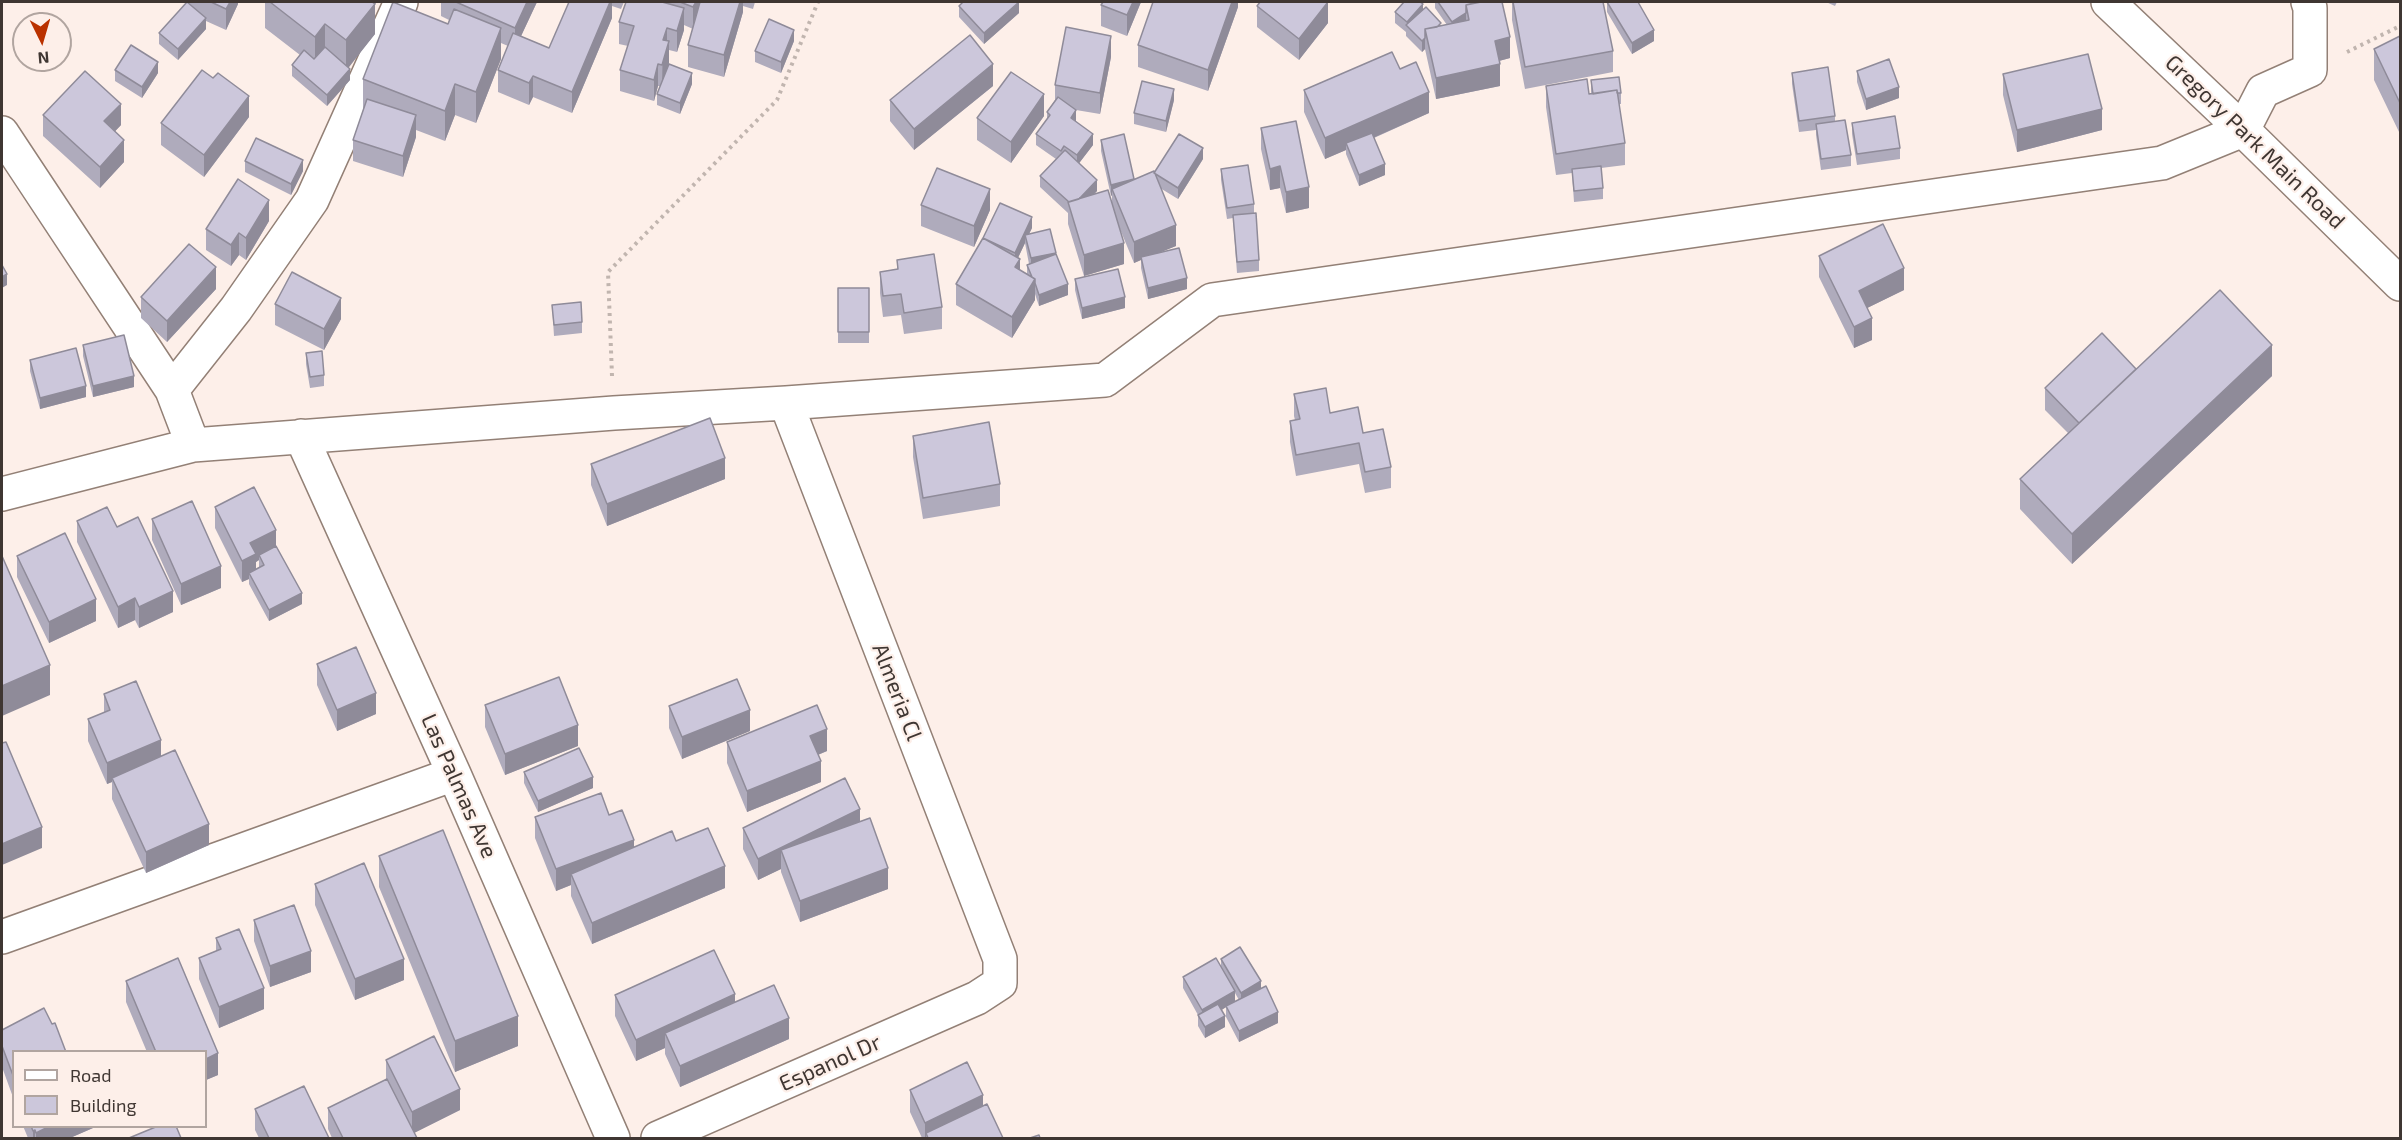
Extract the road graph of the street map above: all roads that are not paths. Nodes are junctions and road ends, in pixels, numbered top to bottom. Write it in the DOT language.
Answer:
graph roads {
  1 [pos="401,2"];
  2 [pos="2108,2"];
  3 [pos="2308,2"];
  4 [pos="2244,130"];
  5 [pos="2,133"];
  6 [pos="2400,284"];
  7 [pos="172,390"];
  8 [pos="786,403"];
  9 [pos="301,436"];
  10 [pos="193,445"];
  11 [pos="2,494"];
  12 [pos="454,774"];
  13 [pos="2,937"];
  14 [pos="1000,983"];
  15 [pos="613,1138"];
  16 [pos="658,1138"];
  1 -- 7 [label="street"];
  2 -- 4 [label="street, Gregory Park Main Road"];
  3 -- 4 [label="street"];
  4 -- 6 [label="street, Gregory Park Main Road"];
  4 -- 8 [label="street"];
  5 -- 7 [label="street"];
  7 -- 10 [label="street"];
  8 -- 9 [label="street"];
  8 -- 14 [label="street, Almeria Cl"];
  9 -- 10 [label="street"];
  9 -- 12 [label="street, Las Palmas Ave"];
  10 -- 11 [label="street"];
  12 -- 13 [label="street"];
  12 -- 15 [label="street, Las Palmas Ave"];
  14 -- 16 [label="street, Espanol Dr"];
}
